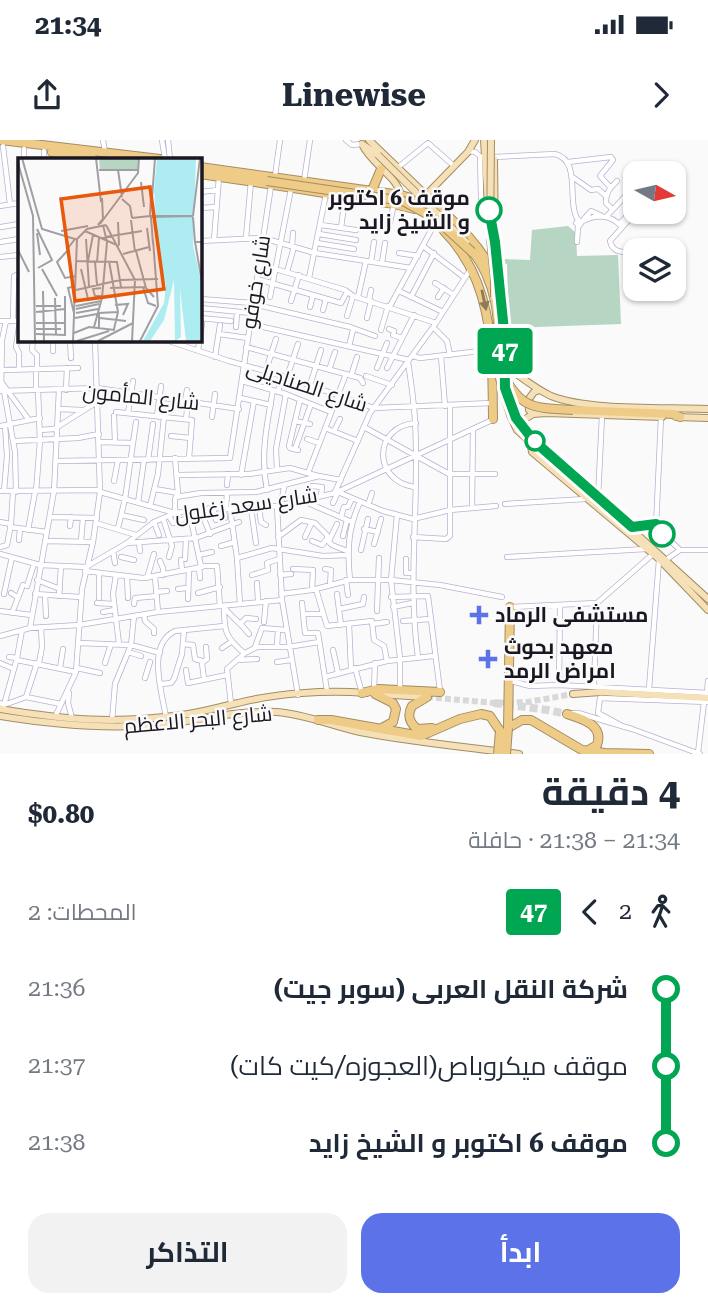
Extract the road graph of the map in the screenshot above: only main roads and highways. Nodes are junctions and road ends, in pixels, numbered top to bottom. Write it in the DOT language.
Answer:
graph roads {
  1 [pos="475,140"];
  2 [pos="484,140"];
  3 [pos="492,140"];
  4 [pos="366,142"];
  5 [pos="5,143"];
  6 [pos="57,144"];
  7 [pos="29,145"];
  8 [pos="44,155"];
  9 [pos="77,158"];
  10 [pos="155,158"];
  11 [pos="201,167"];
  12 [pos="381,169"];
  13 [pos="201,174"];
  14 [pos="271,181"];
  15 [pos="366,190"];
  16 [pos="401,195"];
  17 [pos="426,195"];
  18 [pos="356,198"];
  19 [pos="371,201"];
  20 [pos="466,239"];
  21 [pos="495,242"];
  22 [pos="472,252"];
  23 [pos="488,276"];
  24 [pos="497,284"];
  25 [pos="497,297"];
  26 [pos="500,370"];
  27 [pos="505,388"];
  28 [pos="540,390"];
  29 [pos="708,409"];
  30 [pos="533,414"];
  31 [pos="680,418"];
  32 [pos="708,418"];
  33 [pos="493,419"];
  34 [pos="519,422"];
  35 [pos="534,441"];
  36 [pos="618,525"];
  37 [pos="656,555"];
  38 [pos="708,599"];
  39 [pos="510,607"];
  40 [pos="708,610"];
  41 [pos="375,691"];
  42 [pos="440,692"];
  43 [pos="362,693"];
  44 [pos="573,694"];
  45 [pos="427,697"];
  46 [pos="707,698"];
  47 [pos="234,704"];
  48 [pos="1,705"];
  49 [pos="567,714"];
  50 [pos="239,715"];
  51 [pos="0,716"];
  52 [pos="460,719"];
  53 [pos="318,720"];
  54 [pos="380,729"];
  55 [pos="505,730"];
  56 [pos="587,751"];
  57 [pos="498,754"];
  58 [pos="506,754"];
  59 [pos="519,754"];
  60 [pos="649,754"];
  1 -- 17 [label="main road"];
  2 -- 21 [label="main road"];
  3 -- 21 [label="main road"];
  3 -- 25 [label="main road, bridge"];
  4 -- 12 [label="main road"];
  4 -- 17 [label="main road"];
  4 -- 22 [label="main road, bridge"];
  5 -- 7 [label="highway"];
  6 -- 7 [label="highway"];
  6 -- 10 [label="highway"];
  7 -- 8 [label="highway"];
  8 -- 9 [label="highway"];
  11 -- 14 [label="highway"];
  12 -- 15 [label="highway"];
  12 -- 16 [label="main road"];
  13 -- 14 [label="highway"];
  14 -- 15 [label="highway"];
  14 -- 18 [label="highway"];
  14 -- 22 [label="highway, bridge"];
  15 -- 16 [label="highway"];
  15 -- 18 [label="highway"];
  15 -- 19 [label="highway"];
  16 -- 20 [label="highway"];
  17 -- 20 [label="highway"];
  18 -- 19 [label="highway"];
  19 -- 33 [label="highway, one-way"];
  20 -- 23 [label="highway"];
  20 -- 24 [label="highway"];
  21 -- 25 [label="main road"];
  22 -- 25 [label="highway, bridge"];
  23 -- 24 [label="highway"];
  23 -- 26 [label="highway"];
  24 -- 25 [label="highway"];
  25 -- 26 [label="highway"];
  26 -- 27 [label="highway"];
  26 -- 28 [label="main road"];
  26 -- 31 [label="highway, bridge"];
  26 -- 36 [label="main road, bridge"];
  27 -- 34 [label="main road"];
  28 -- 29 [label="main road"];
  28 -- 30 [label="main road"];
  30 -- 31 [label="main road"];
  30 -- 34 [label="main road"];
  31 -- 32 [label="main road"];
  34 -- 35 [label="main road"];
  35 -- 36 [label="main road"];
  35 -- 37 [label="main road"];
  36 -- 37 [label="main road"];
  37 -- 38 [label="main road"];
  37 -- 40 [label="main road"];
  39 -- 55 [label="highway"];
  41 -- 42 [label="highway"];
  41 -- 43 [label="highway"];
  41 -- 45 [label="main road"];
  41 -- 54 [label="highway"];
  43 -- 47 [label="main road, شارع البحر الاعظم"];
  44 -- 46 [label="main road"];
  45 -- 52 [label="highway"];
  47 -- 48 [label="main road, شارع البحر الاعظم"];
  47 -- 50 [label="main road"];
  49 -- 56 [label="highway"];
  50 -- 51 [label="main road, شارع البحر الاعظم"];
  50 -- 53 [label="main road, شارع البحر الاعظم"];
  52 -- 54 [label="highway"];
  52 -- 55 [label="highway"];
  53 -- 54 [label="highway"];
  53 -- 59 [label="main road, شارع البحر الاعظم"];
  55 -- 56 [label="highway"];
  55 -- 57 [label="highway, bridge"];
  55 -- 58 [label="highway, bridge"];
  56 -- 60 [label="highway"];
}
